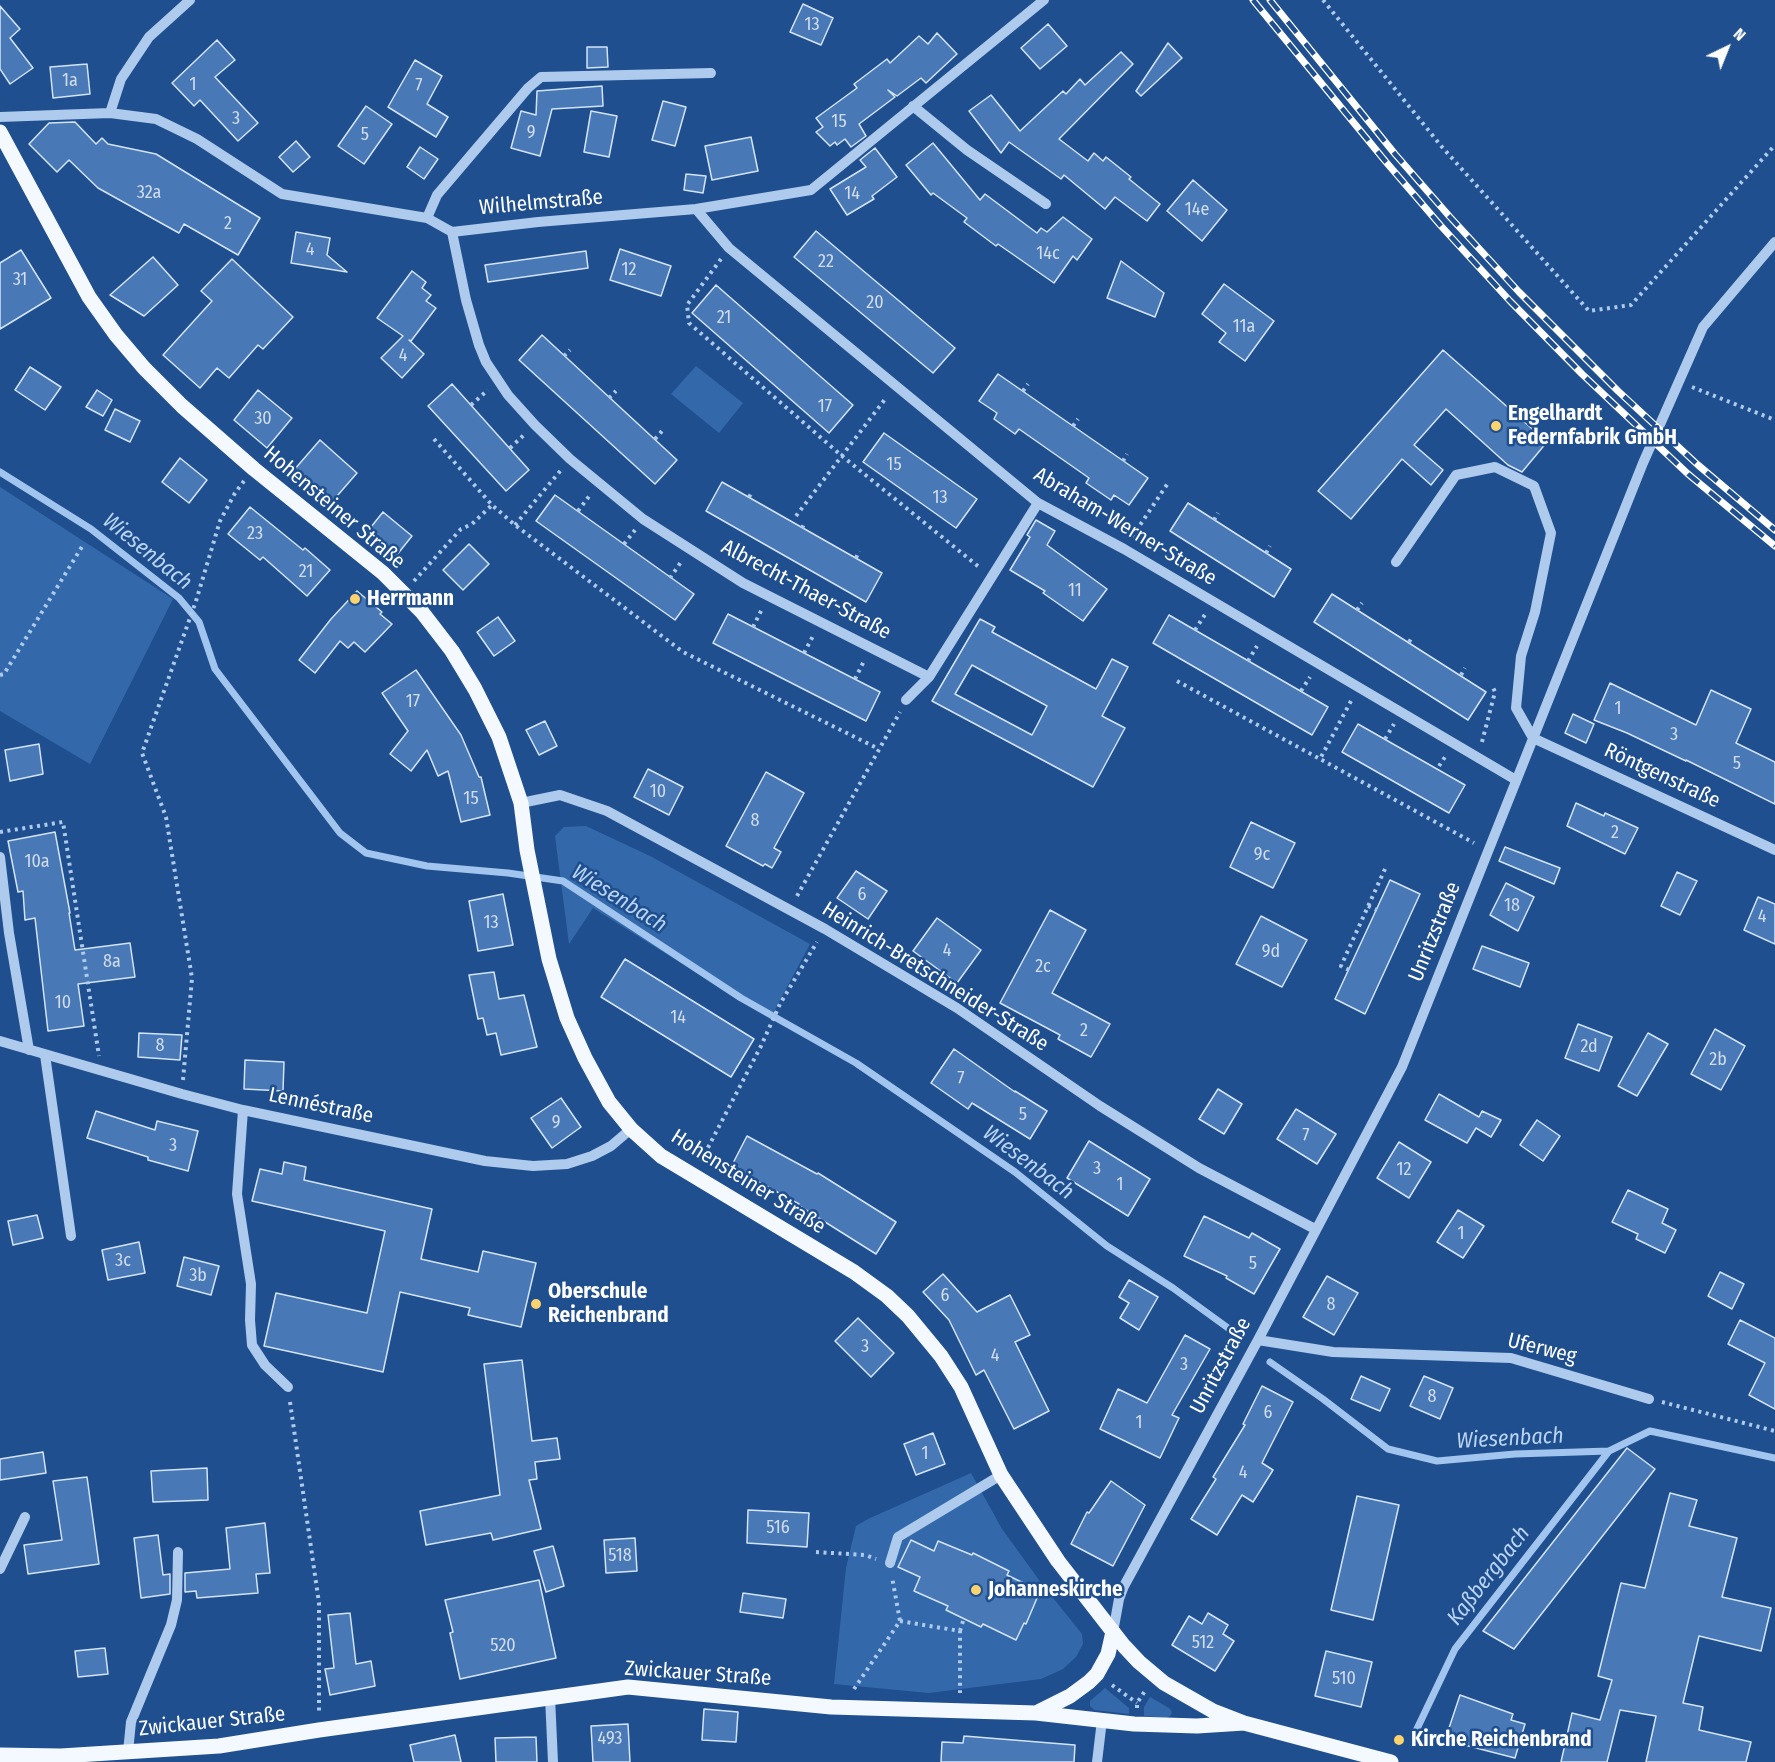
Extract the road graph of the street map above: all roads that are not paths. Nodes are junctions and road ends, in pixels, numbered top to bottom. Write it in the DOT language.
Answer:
graph roads {
  1 [pos="190,0"];
  2 [pos="1044,0"];
  3 [pos="711,73"];
  4 [pos="913,106"];
  5 [pos="110,113"];
  6 [pos="0,117"];
  7 [pos="0,132"];
  8 [pos="1046,204"];
  9 [pos="696,209"];
  10 [pos="427,218"];
  11 [pos="452,231"];
  12 [pos="1775,242"];
  13 [pos="1038,503"];
  14 [pos="1396,562"];
  15 [pos="929,677"];
  16 [pos="906,700"];
  17 [pos="1533,738"];
  18 [pos="1516,780"];
  19 [pos="521,803"];
  20 [pos="1775,850"];
  21 [pos="0,858"];
  22 [pos="0,1041"];
  23 [pos="29,1050"];
  24 [pos="45,1055"];
  25 [pos="243,1110"];
  26 [pos="631,1129"];
  27 [pos="1315,1229"];
  28 [pos="71,1236"];
  29 [pos="1258,1340"];
  30 [pos="288,1387"];
  31 [pos="1649,1399"];
  32 [pos="1001,1475"];
  33 [pos="25,1517"];
  34 [pos="178,1552"];
  35 [pos="890,1563"];
  36 [pos="0,1569"];
  37 [pos="1113,1632"];
  38 [pos="550,1697"];
  39 [pos="1036,1713"];
  40 [pos="1102,1720"];
  41 [pos="1244,1723"];
  42 [pos="128,1752"];
  43 [pos="0,1755"];
  44 [pos="60,1759"];
  45 [pos="553,1762"];
  46 [pos="1097,1762"];
  47 [pos="1391,1762"];
  1 -- 5 [label="street"];
  2 -- 4 [label="street, Wilhelmstraße"];
  3 -- 10 [label="street"];
  4 -- 8 [label="street"];
  4 -- 9 [label="street, Wilhelmstraße"];
  5 -- 6 [label="street, Wilhelmstraße"];
  5 -- 10 [label="street, Wilhelmstraße"];
  7 -- 19 [label="main road, Hohensteiner Straße"];
  9 -- 11 [label="street, Wilhelmstraße"];
  9 -- 13 [label="street, Abraham-Werner-Straße"];
  10 -- 11 [label="street, Wilhelmstraße"];
  11 -- 15 [label="street, Albrecht-Thaer-Straße"];
  12 -- 17 [label="street, Unritzstraße"];
  13 -- 15 [label="street"];
  13 -- 18 [label="street, Abraham-Werner-Straße"];
  14 -- 17 [label="street"];
  15 -- 16 [label="street"];
  17 -- 18 [label="street, Unritzstraße"];
  17 -- 20 [label="street, Röntgenstraße"];
  18 -- 27 [label="street, Unritzstraße"];
  19 -- 26 [label="main road, Hohensteiner Straße"];
  19 -- 27 [label="street, Heinrich-Bretschneider-Straße"];
  21 -- 23 [label="street"];
  22 -- 23 [label="street, Lennéstraße"];
  23 -- 24 [label="street, Lennéstraße"];
  24 -- 25 [label="street, Lennéstraße"];
  24 -- 28 [label="street"];
  25 -- 26 [label="street, Lennéstraße"];
  25 -- 30 [label="street"];
  26 -- 32 [label="main road, Hohensteiner Straße"];
  27 -- 29 [label="street, Unritzstraße"];
  29 -- 31 [label="street, Uferweg"];
  29 -- 37 [label="street, Unritzstraße"];
  32 -- 35 [label="street"];
  32 -- 37 [label="main road, Hohensteiner Straße"];
  33 -- 36 [label="street"];
  34 -- 42 [label="street"];
  37 -- 39 [label="main road"];
  37 -- 41 [label="main road, Hohensteiner Straße"];
  38 -- 39 [label="main road, Zwickauer Straße"];
  38 -- 42 [label="main road, Zwickauer Straße"];
  38 -- 45 [label="street"];
  39 -- 40 [label="main road, Zwickauer Straße"];
  40 -- 41 [label="main road, Zwickauer Straße"];
  40 -- 46 [label="street"];
  41 -- 47 [label="main road, Zwickauer Straße"];
  42 -- 44 [label="main road, Zwickauer Straße"];
  43 -- 44 [label="main road, Zwickauer Straße"];
}
